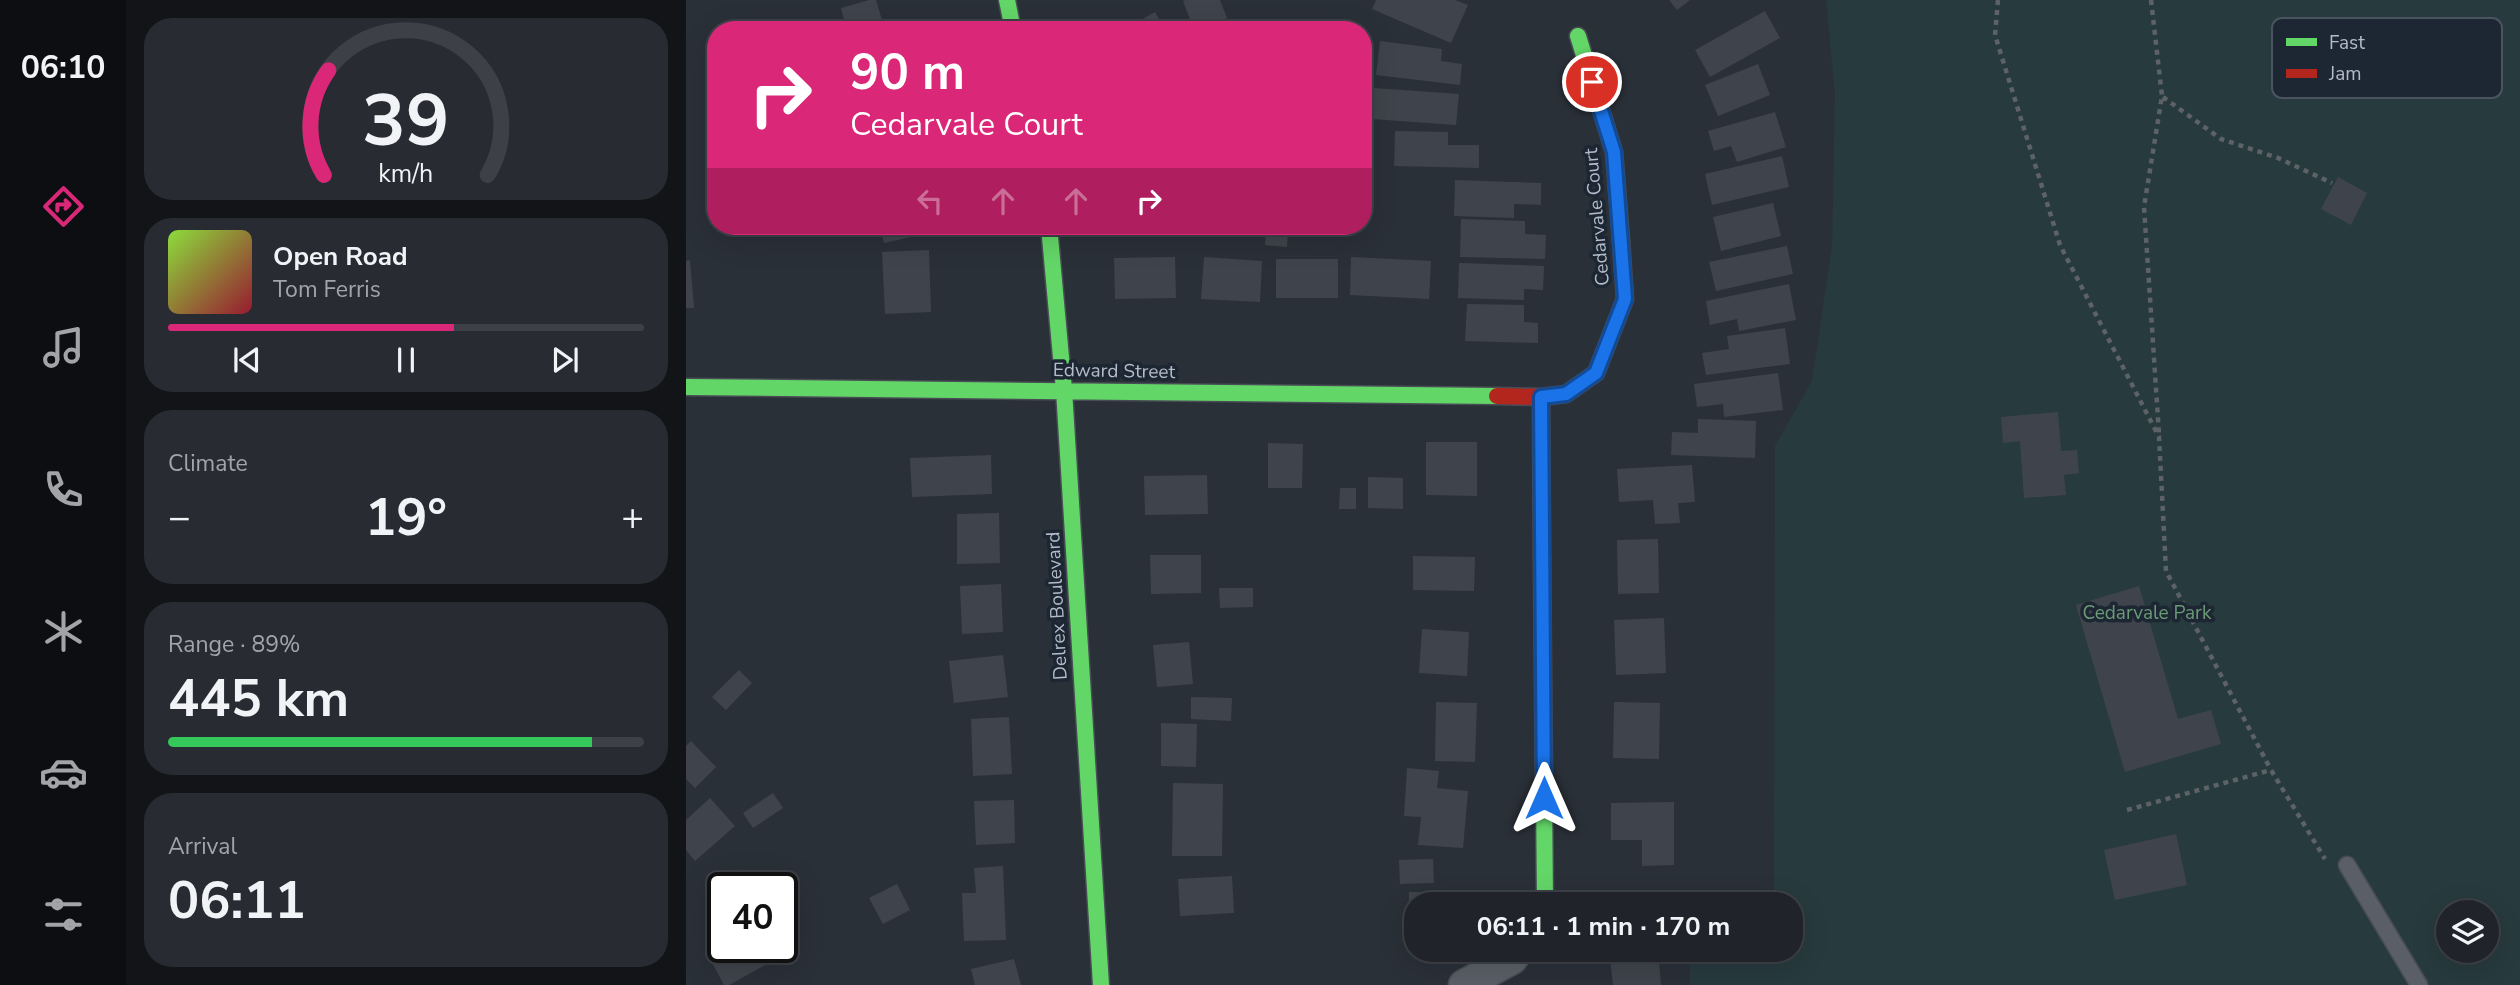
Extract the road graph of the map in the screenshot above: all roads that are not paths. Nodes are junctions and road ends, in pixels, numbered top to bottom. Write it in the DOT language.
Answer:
graph roads {
  1 [pos="1007,0"];
  2 [pos="1011,21"];
  3 [pos="1578,36"];
  4 [pos="1050,235"];
  5 [pos="686,387"];
  6 [pos="1064,390"];
  7 [pos="1541,397"];
  8 [pos="2347,865"];
  9 [pos="1545,892"];
  10 [pos="1503,962"];
  11 [pos="1101,985"];
  12 [pos="1464,985"];
  13 [pos="2419,985"];
  1 -- 2 [label="street"];
  3 -- 7 [label="street, Cedarvale Court"];
  4 -- 6 [label="street, Delrex Boulevard"];
  5 -- 6 [label="street, Edward Street"];
  6 -- 7 [label="street, Edward Street"];
  6 -- 11 [label="street, Delrex Boulevard"];
  7 -- 9 [label="street"];
  8 -- 13 [label="lane"];
  10 -- 12 [label="street"];
}
